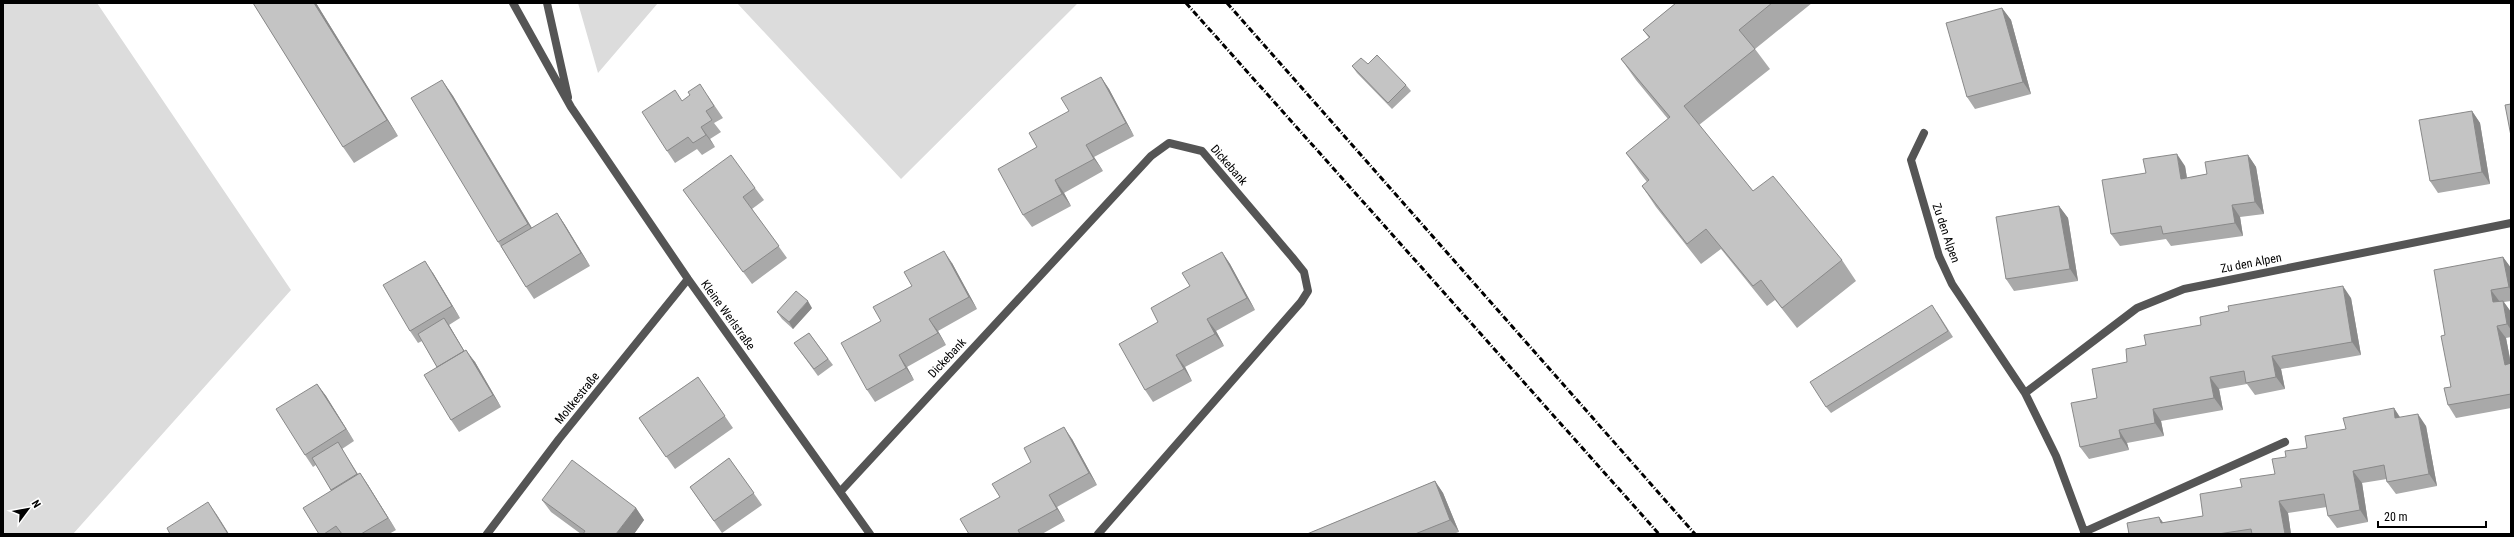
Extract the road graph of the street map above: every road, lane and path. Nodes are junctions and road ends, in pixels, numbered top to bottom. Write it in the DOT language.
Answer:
graph roads {
  1 [pos="513,3"];
  2 [pos="547,3"];
  3 [pos="571,108"];
  4 [pos="1924,133"];
  5 [pos="2511,223"];
  6 [pos="688,279"];
  7 [pos="2026,393"];
  8 [pos="2285,442"];
  9 [pos="840,492"];
  10 [pos="2084,533"];
  11 [pos="487,534"];
  12 [pos="870,534"];
  13 [pos="1098,534"];
  1 -- 3 [label="street, Kleine Werlstraße"];
  2 -- 3 [label="street, Kleine Werlstraße"];
  3 -- 6 [label="street, Kleine Werlstraße"];
  4 -- 7 [label="street, Zu den Alpen"];
  5 -- 7 [label="street, Zu den Alpen"];
  6 -- 9 [label="street, Kleine Werlstraße"];
  6 -- 11 [label="street, Moltkestraße"];
  7 -- 10 [label="street, Zu den Alpen"];
  8 -- 10 [label="street, Zu den Alpen"];
  9 -- 12 [label="street, Kleine Werlstraße"];
  9 -- 13 [label="street, Dickebank"];
}
